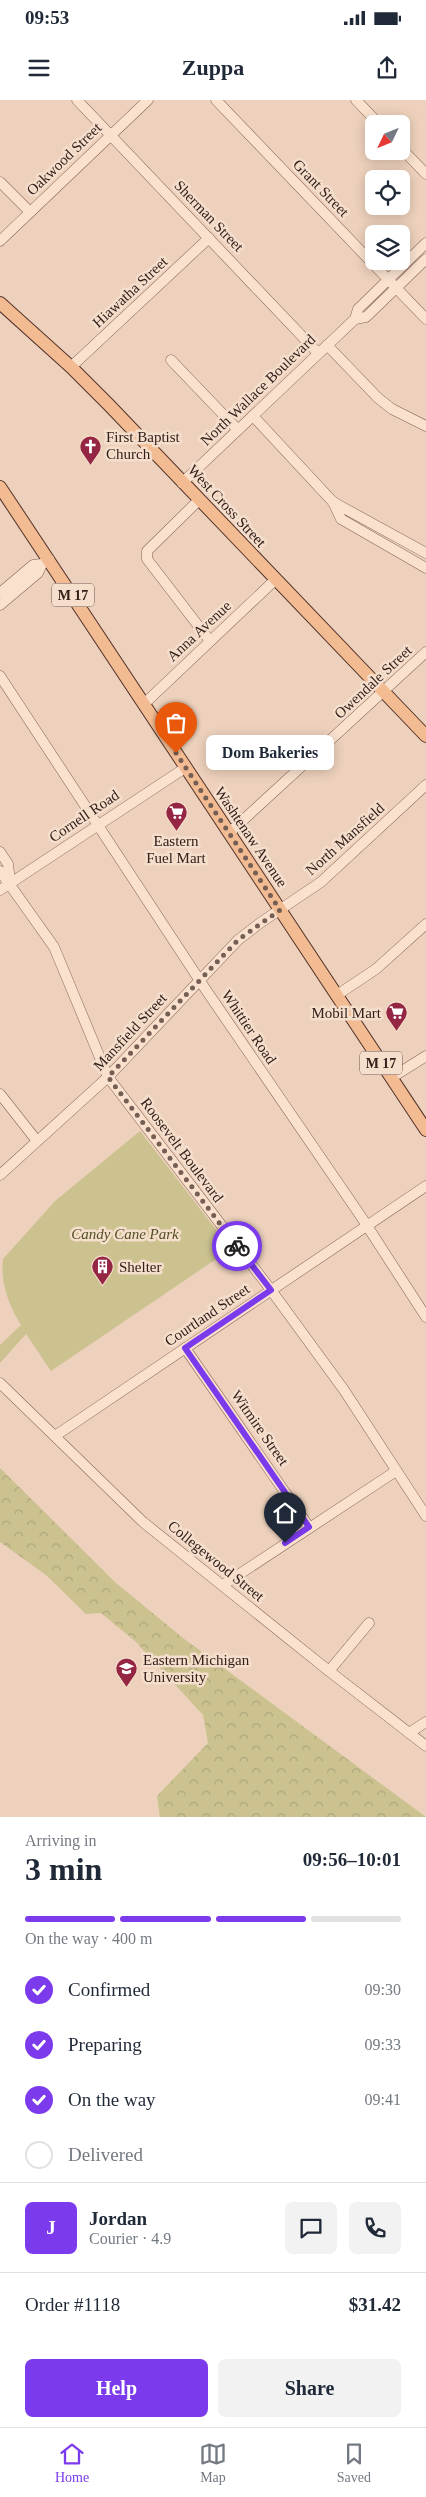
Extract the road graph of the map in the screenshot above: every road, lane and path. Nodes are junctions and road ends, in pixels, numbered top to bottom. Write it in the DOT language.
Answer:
graph roads {
  1 [pos="76,100"];
  2 [pos="148,100"];
  3 [pos="216,100"];
  4 [pos="356,100"];
  5 [pos="370,115"];
  6 [pos="111,135"];
  7 [pos="410,157"];
  8 [pos="426,174"];
  9 [pos="0,182"];
  10 [pos="30,212"];
  11 [pos="209,238"];
  12 [pos="0,241"];
  13 [pos="426,242"];
  14 [pos="426,259"];
  15 [pos="388,279"];
  16 [pos="396,288"];
  17 [pos="0,303"];
  18 [pos="355,319"];
  19 [pos="426,319"];
  20 [pos="327,345"];
  21 [pos="318,353"];
  22 [pos="171,360"];
  23 [pos="71,367"];
  24 [pos="253,416"];
  25 [pos="426,426"];
  26 [pos="238,430"];
  27 [pos="182,483"];
  28 [pos="0,487"];
  29 [pos="199,500"];
  30 [pos="333,502"];
  31 [pos="426,553"];
  32 [pos="46,562"];
  33 [pos="426,568"];
  34 [pos="275,580"];
  35 [pos="0,593"];
  36 [pos="0,605"];
  37 [pos="210,641"];
  38 [pos="426,652"];
  39 [pos="0,676"];
  40 [pos="384,693"];
  41 [pos="144,704"];
  42 [pos="426,736"];
  43 [pos="185,768"];
  44 [pos="426,785"];
  45 [pos="97,826"];
  46 [pos="229,833"];
  47 [pos="0,852"];
  48 [pos="0,871"];
  49 [pos="11,884"];
  50 [pos="0,890"];
  51 [pos="280,910"];
  52 [pos="426,924"];
  53 [pos="200,980"];
  54 [pos="337,995"];
  55 [pos="426,1056"];
  56 [pos="108,1077"];
  57 [pos="391,1078"];
  58 [pos="0,1094"];
  59 [pos="426,1130"];
  60 [pos="37,1141"];
  61 [pos="0,1175"];
  62 [pos="426,1186"];
  63 [pos="367,1226"];
  64 [pos="271,1290"];
  65 [pos="426,1317"];
  66 [pos="185,1348"];
  67 [pos="0,1383"];
  68 [pos="55,1436"];
  69 [pos="396,1471"];
  70 [pos="426,1516"];
  71 [pos="309,1527"];
  72 [pos="223,1585"];
  73 [pos="368,1623"];
  74 [pos="328,1671"];
  75 [pos="426,1722"];
  76 [pos="409,1733"];
  77 [pos="426,1746"];
  1 -- 6 [label="street, Sherman Street"];
  2 -- 6 [label="street, Oakwood Street"];
  3 -- 15 [label="street, Grant Street"];
  4 -- 5 [label="street"];
  6 -- 10 [label="street, Oakwood Street"];
  6 -- 11 [label="street, Sherman Street"];
  7 -- 8 [label="street"];
  9 -- 10 [label="street"];
  10 -- 12 [label="street, Oakwood Street"];
  11 -- 21 [label="street, Sherman Street"];
  11 -- 23 [label="street, Hiawatha Street"];
  13 -- 15 [label="street, North Wallace Boulevard"];
  14 -- 16 [label="street, North Wallace Boulevard"];
  15 -- 16 [label="street, Grant Street"];
  15 -- 18 [label="street, North Wallace Boulevard"];
  16 -- 18 [label="street, North Wallace Boulevard"];
  16 -- 19 [label="street, Grant Street"];
  17 -- 23 [label="main road, West Cross Street"];
  18 -- 20 [label="street, North Wallace Boulevard"];
  20 -- 21 [label="street, North Wallace Boulevard"];
  20 -- 25 [label="street"];
  21 -- 24 [label="street, North Wallace Boulevard"];
  22 -- 26 [label="street"];
  23 -- 27 [label="main road, West Cross Street"];
  24 -- 26 [label="street, North Wallace Boulevard"];
  24 -- 30 [label="street"];
  26 -- 27 [label="street, North Wallace Boulevard"];
  27 -- 29 [label="main road, West Cross Street"];
  28 -- 32 [label="main road, Washtenaw Avenue / M 17"];
  29 -- 34 [label="main road, West Cross Street"];
  29 -- 37 [label="street"];
  30 -- 31 [label="street"];
  30 -- 33 [label="street"];
  32 -- 35 [label="street"];
  32 -- 36 [label="street"];
  32 -- 41 [label="main road, Washtenaw Avenue / M 17"];
  34 -- 37 [label="street, Anna Avenue"];
  34 -- 40 [label="main road, West Cross Street"];
  37 -- 41 [label="street, Anna Avenue"];
  38 -- 40 [label="street, Owendale Street"];
  39 -- 45 [label="street, Whittier Road"];
  40 -- 42 [label="main road, West Cross Street"];
  40 -- 46 [label="street, Owendale Street"];
  41 -- 43 [label="main road, Washtenaw Avenue / M 17"];
  43 -- 45 [label="street, Cornell Road"];
  43 -- 46 [label="main road, Washtenaw Avenue / M 17"];
  44 -- 51 [label="street, North Mansfield"];
  45 -- 49 [label="street, Cornell Road"];
  45 -- 53 [label="street, Whittier Road"];
  46 -- 51 [label="main road, Washtenaw Avenue / M 17"];
  47 -- 49 [label="street, Roosevelt Boulevard"];
  48 -- 49 [label="street, Roosevelt Boulevard"];
  49 -- 50 [label="street, Cornell Road"];
  49 -- 56 [label="street, Roosevelt Boulevard"];
  51 -- 53 [label="street, Mansfield Street"];
  51 -- 54 [label="main road, Washtenaw Avenue / M 17"];
  52 -- 54 [label="street"];
  53 -- 56 [label="street, Mansfield Street"];
  53 -- 63 [label="street, Whittier Road"];
  54 -- 57 [label="main road, Washtenaw Avenue / M 17"];
  55 -- 57 [label="street"];
  56 -- 60 [label="street, Mansfield Street"];
  56 -- 64 [label="street, Roosevelt Boulevard"];
  57 -- 59 [label="main road, Washtenaw Avenue / M 17"];
  58 -- 60 [label="street"];
  60 -- 61 [label="street, Mansfield Street"];
  62 -- 63 [label="street, Courtland Street"];
  63 -- 64 [label="street, Courtland Street"];
  63 -- 65 [label="street, Whittier Road"];
  64 -- 66 [label="street, Courtland Street"];
  64 -- 69 [label="street, Roosevelt Boulevard"];
  66 -- 68 [label="street, Courtland Street"];
  66 -- 71 [label="street, Witmire Street"];
  67 -- 68 [label="street, Collegewood Street"];
  68 -- 72 [label="street, Collegewood Street"];
  69 -- 70 [label="street, Roosevelt Boulevard"];
  69 -- 71 [label="street"];
  71 -- 72 [label="street"];
  72 -- 74 [label="street, Collegewood Street"];
  73 -- 74 [label="street"];
  74 -- 76 [label="street, Collegewood Street"];
  75 -- 76 [label="street"];
  76 -- 77 [label="street, Collegewood Street"];
}
